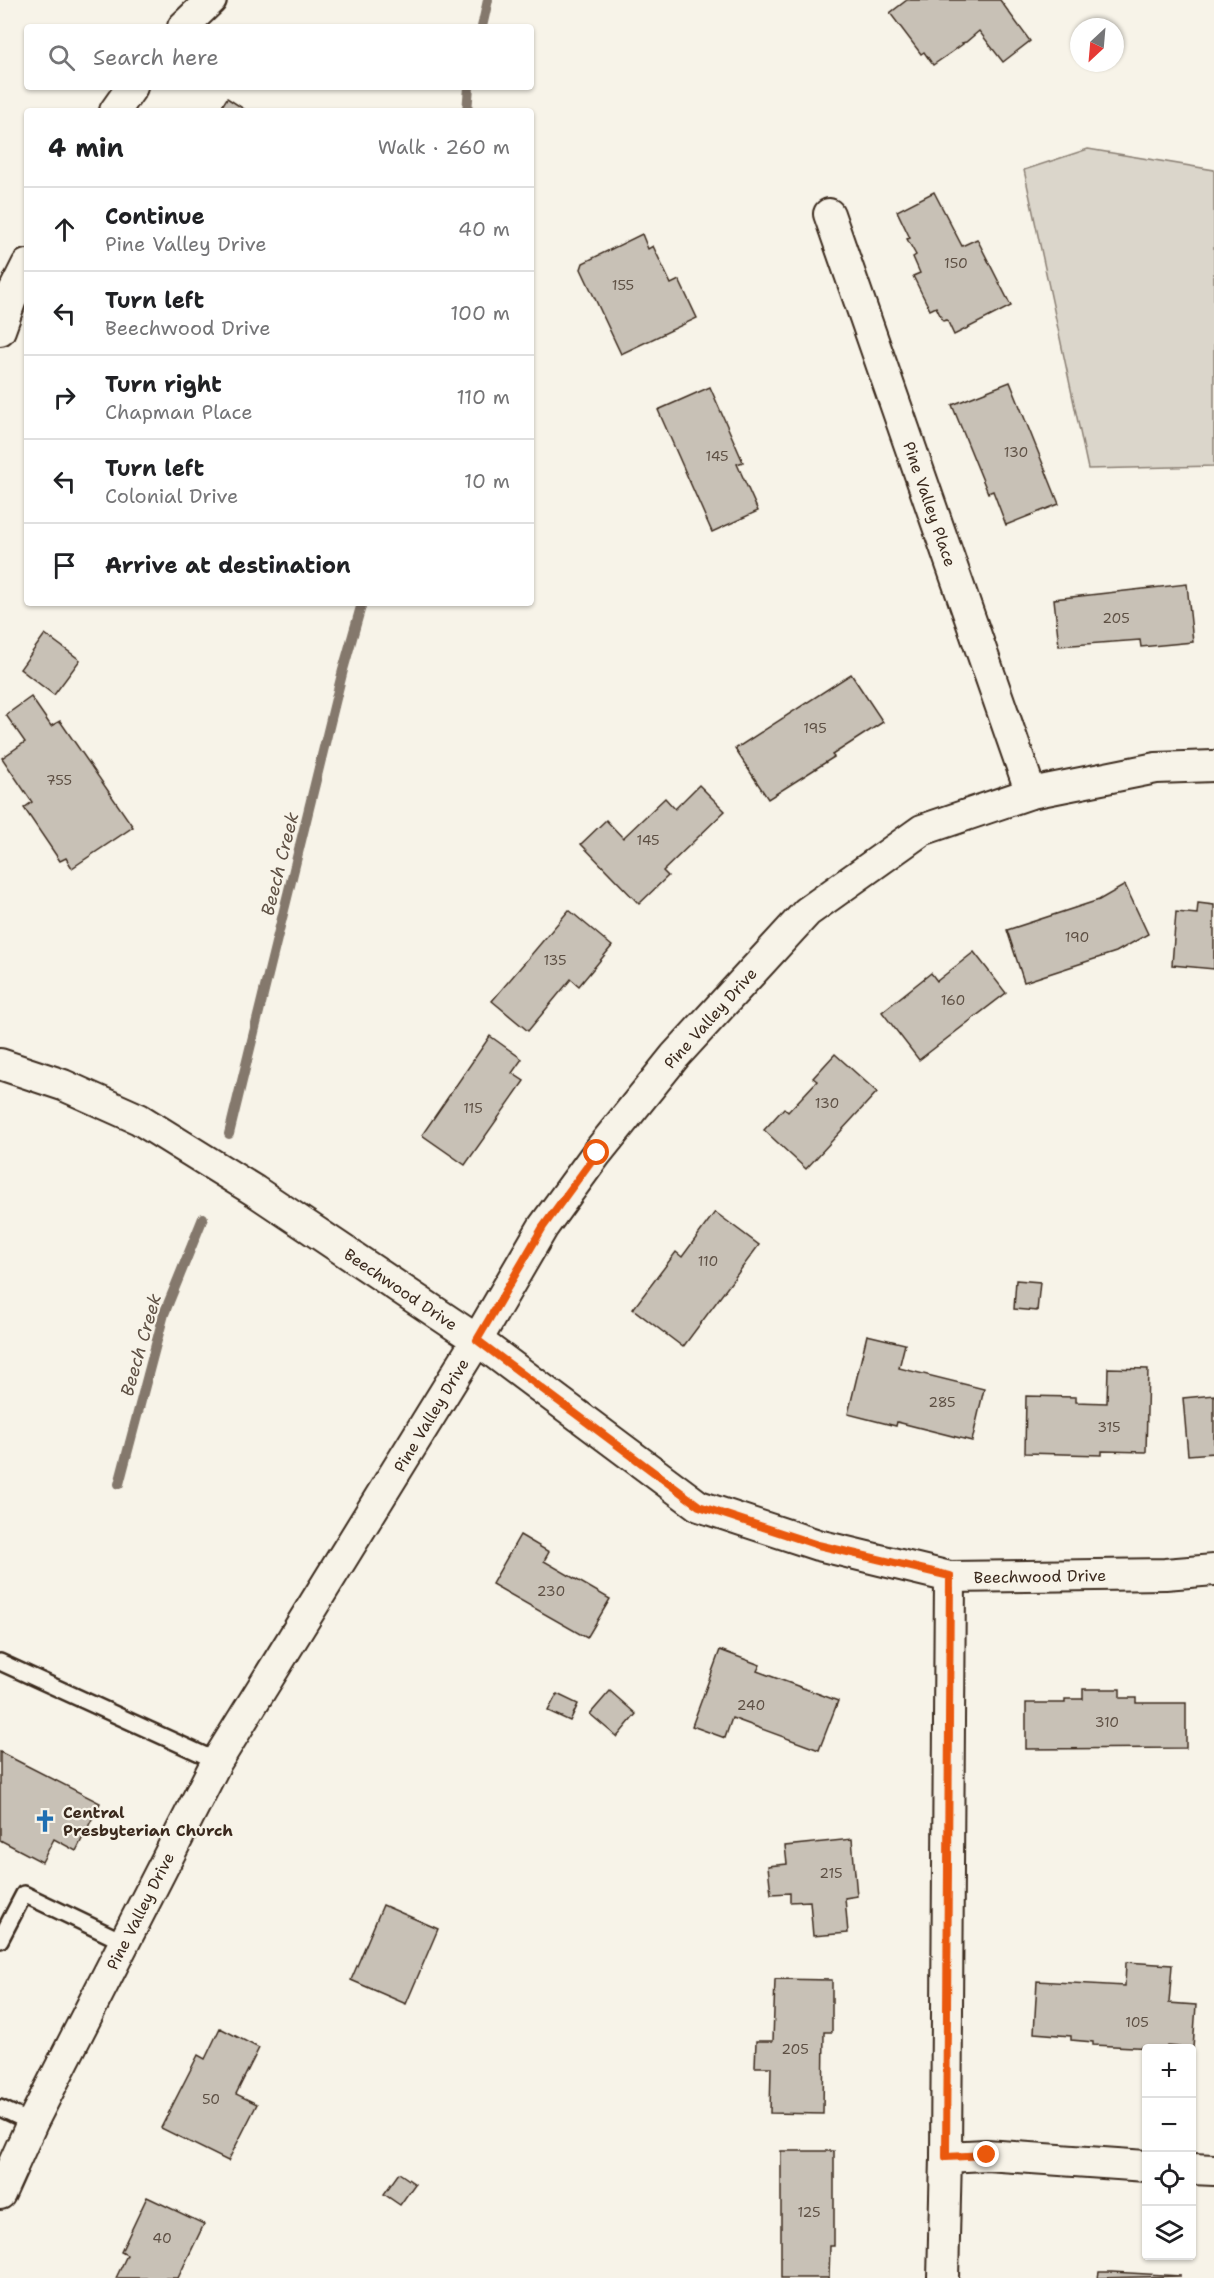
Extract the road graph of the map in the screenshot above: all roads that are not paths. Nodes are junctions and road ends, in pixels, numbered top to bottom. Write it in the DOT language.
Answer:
graph roads {
  1 [pos="211,0"];
  2 [pos="186,24"];
  3 [pos="130,90"];
  4 [pos="117,108"];
  5 [pos="829,214"];
  6 [pos="24,271"];
  7 [pos="0,330"];
  8 [pos="1214,766"];
  9 [pos="1031,793"];
  10 [pos="0,1064"];
  11 [pos="477,1340"];
  12 [pos="1214,1570"];
  13 [pos="950,1576"];
  14 [pos="0,1662"];
  15 [pos="218,1761"];
  16 [pos="0,1940"];
  17 [pos="124,1942"];
  18 [pos="0,2108"];
  19 [pos="32,2123"];
  20 [pos="946,2157"];
  21 [pos="1142,2166"];
  22 [pos="1196,2169"];
  23 [pos="1214,2170"];
  24 [pos="0,2194"];
  25 [pos="943,2278"];
  1 -- 2 [label="street"];
  3 -- 4 [label="street"];
  5 -- 9 [label="street, Pine Valley Place"];
  6 -- 7 [label="street"];
  8 -- 9 [label="street, Pine Valley Drive"];
  9 -- 11 [label="street, Pine Valley Drive"];
  10 -- 11 [label="street, Beechwood Drive"];
  11 -- 13 [label="street, Beechwood Drive"];
  11 -- 15 [label="street, Pine Valley Drive"];
  12 -- 13 [label="street, Beechwood Drive"];
  13 -- 20 [label="street"];
  14 -- 15 [label="lane"];
  15 -- 17 [label="street, Pine Valley Drive"];
  16 -- 17 [label="lane"];
  17 -- 19 [label="street, Pine Valley Drive"];
  18 -- 19 [label="lane"];
  19 -- 24 [label="street, Pine Valley Drive"];
  20 -- 21 [label="street"];
  20 -- 25 [label="street"];
  22 -- 23 [label="street"];
}
